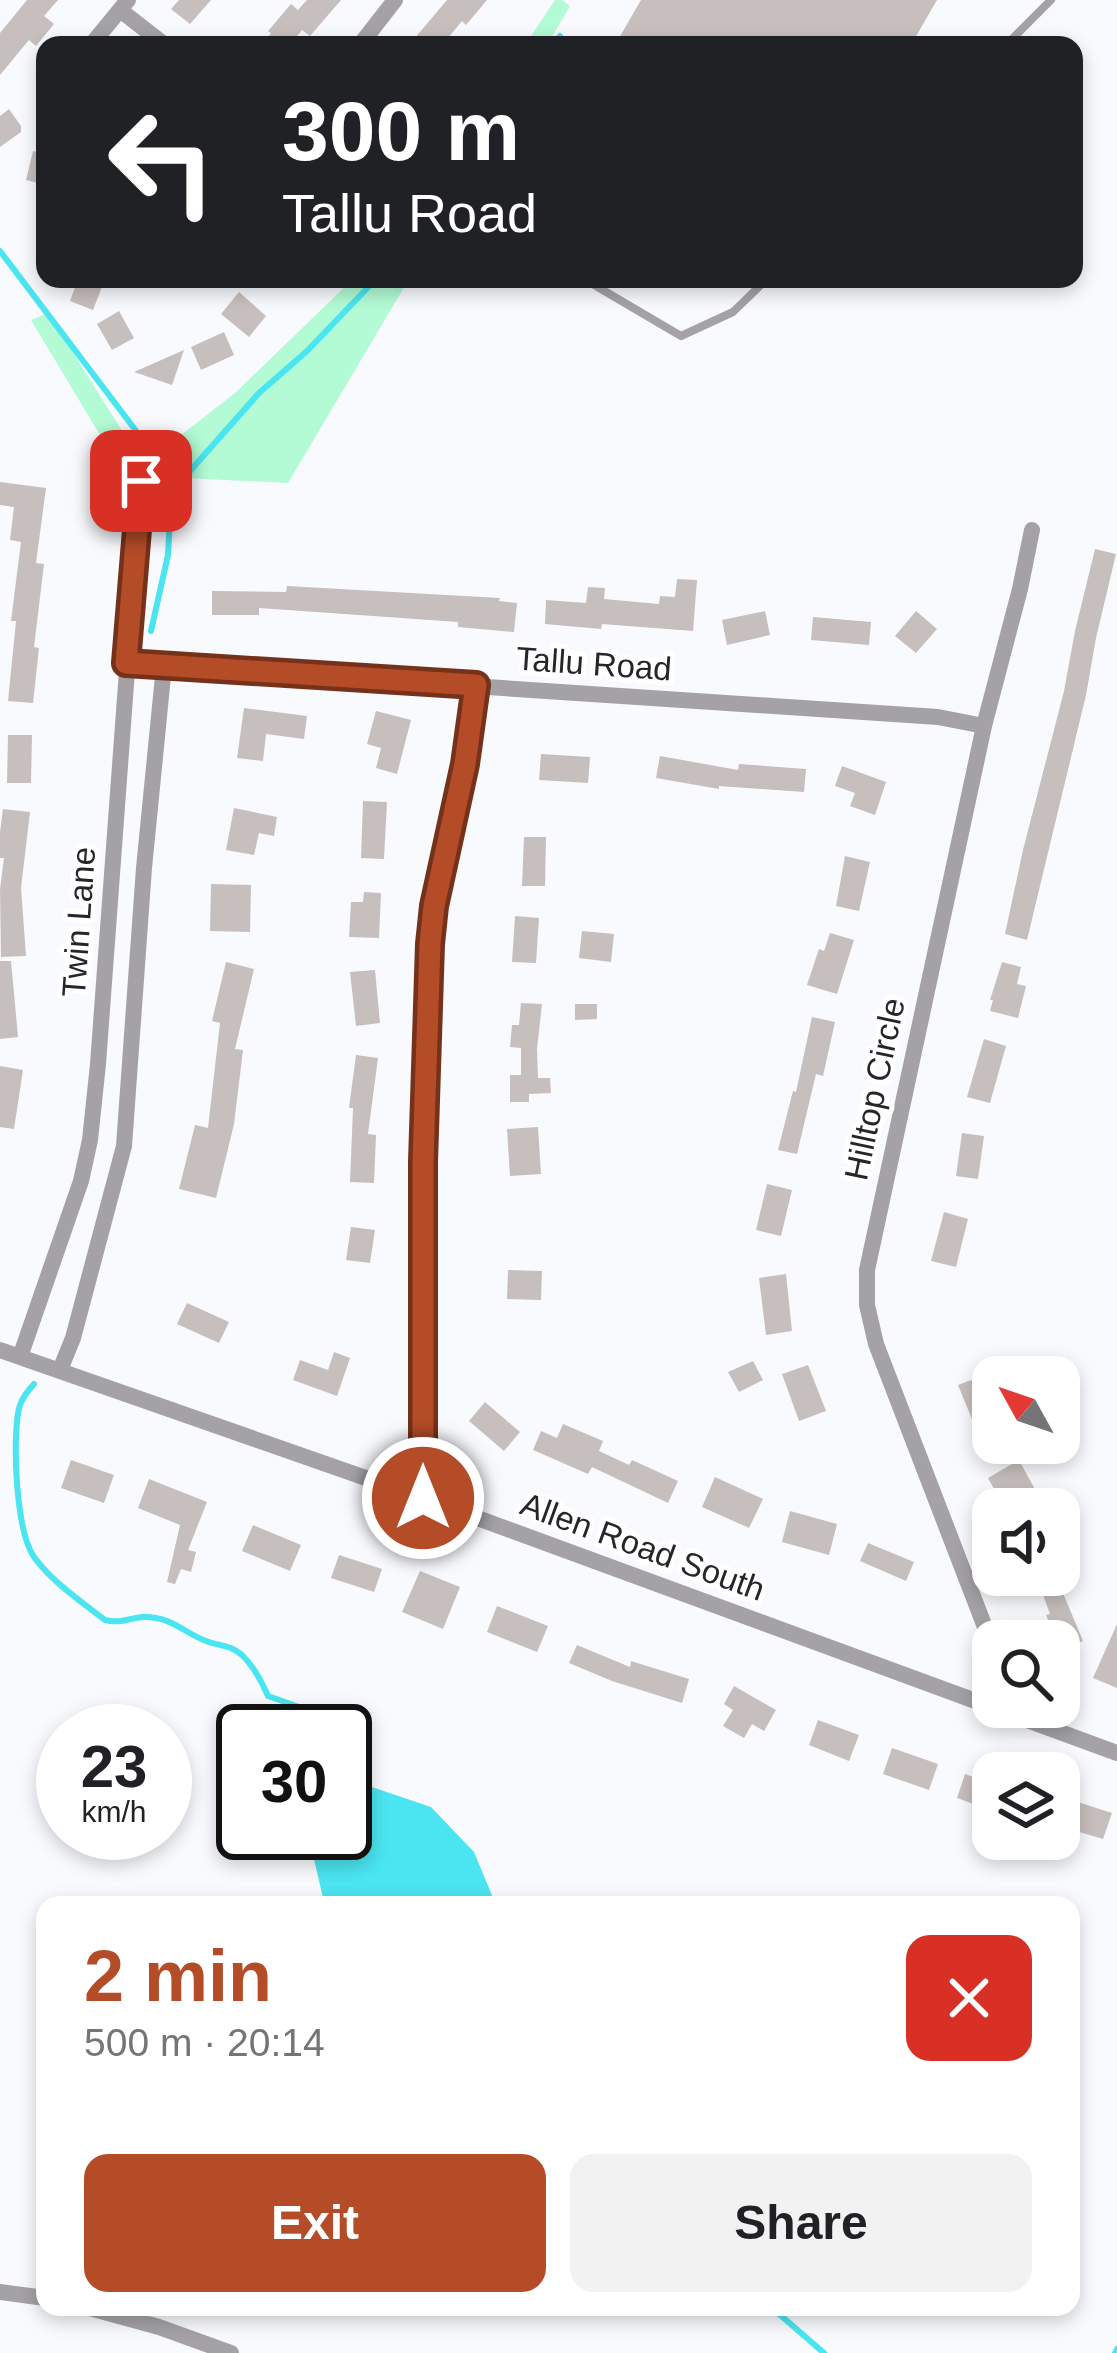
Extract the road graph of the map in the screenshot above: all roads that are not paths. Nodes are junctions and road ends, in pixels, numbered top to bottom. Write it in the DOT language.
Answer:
graph roads {
  1 [pos="395,0"];
  2 [pos="1052,0"];
  3 [pos="124,5"];
  4 [pos="98,36"];
  5 [pos="156,36"];
  6 [pos="367,36"];
  7 [pos="1015,36"];
  8 [pos="599,288"];
  9 [pos="758,288"];
  10 [pos="141,481"];
  11 [pos="1032,530"];
  12 [pos="126,663"];
  13 [pos="164,665"];
  14 [pos="476,685"];
  15 [pos="985,726"];
  16 [pos="0,1350"];
  17 [pos="20,1357"];
  18 [pos="60,1370"];
  19 [pos="423,1498"];
  20 [pos="982,1620"];
  21 [pos="972,1698"];
  22 [pos="1052,1728"];
  23 [pos="1117,1753"];
  24 [pos="0,2292"];
  25 [pos="36,2297"];
  26 [pos="119,2316"];
  27 [pos="223,2352"];
  1 -- 6 [label="street"];
  2 -- 7 [label="lane"];
  3 -- 4 [label="street"];
  3 -- 5 [label="street"];
  8 -- 9 [label="lane"];
  10 -- 12 [label="street, Twin Lane"];
  11 -- 15 [label="street, Hilltop Circle"];
  12 -- 13 [label="street, Tallu Road"];
  12 -- 17 [label="street, Twin Lane"];
  13 -- 14 [label="street, Tallu Road"];
  13 -- 18 [label="street, Twin Lane"];
  14 -- 15 [label="street, Tallu Road"];
  14 -- 19 [label="street"];
  15 -- 20 [label="street, Hilltop Circle"];
  16 -- 17 [label="street, Allen Road South"];
  17 -- 18 [label="street, Allen Road South"];
  18 -- 19 [label="street, Allen Road South"];
  19 -- 21 [label="street, Allen Road South"];
  22 -- 23 [label="street, Allen Road South"];
  24 -- 25 [label="street"];
  26 -- 27 [label="street"];
}
